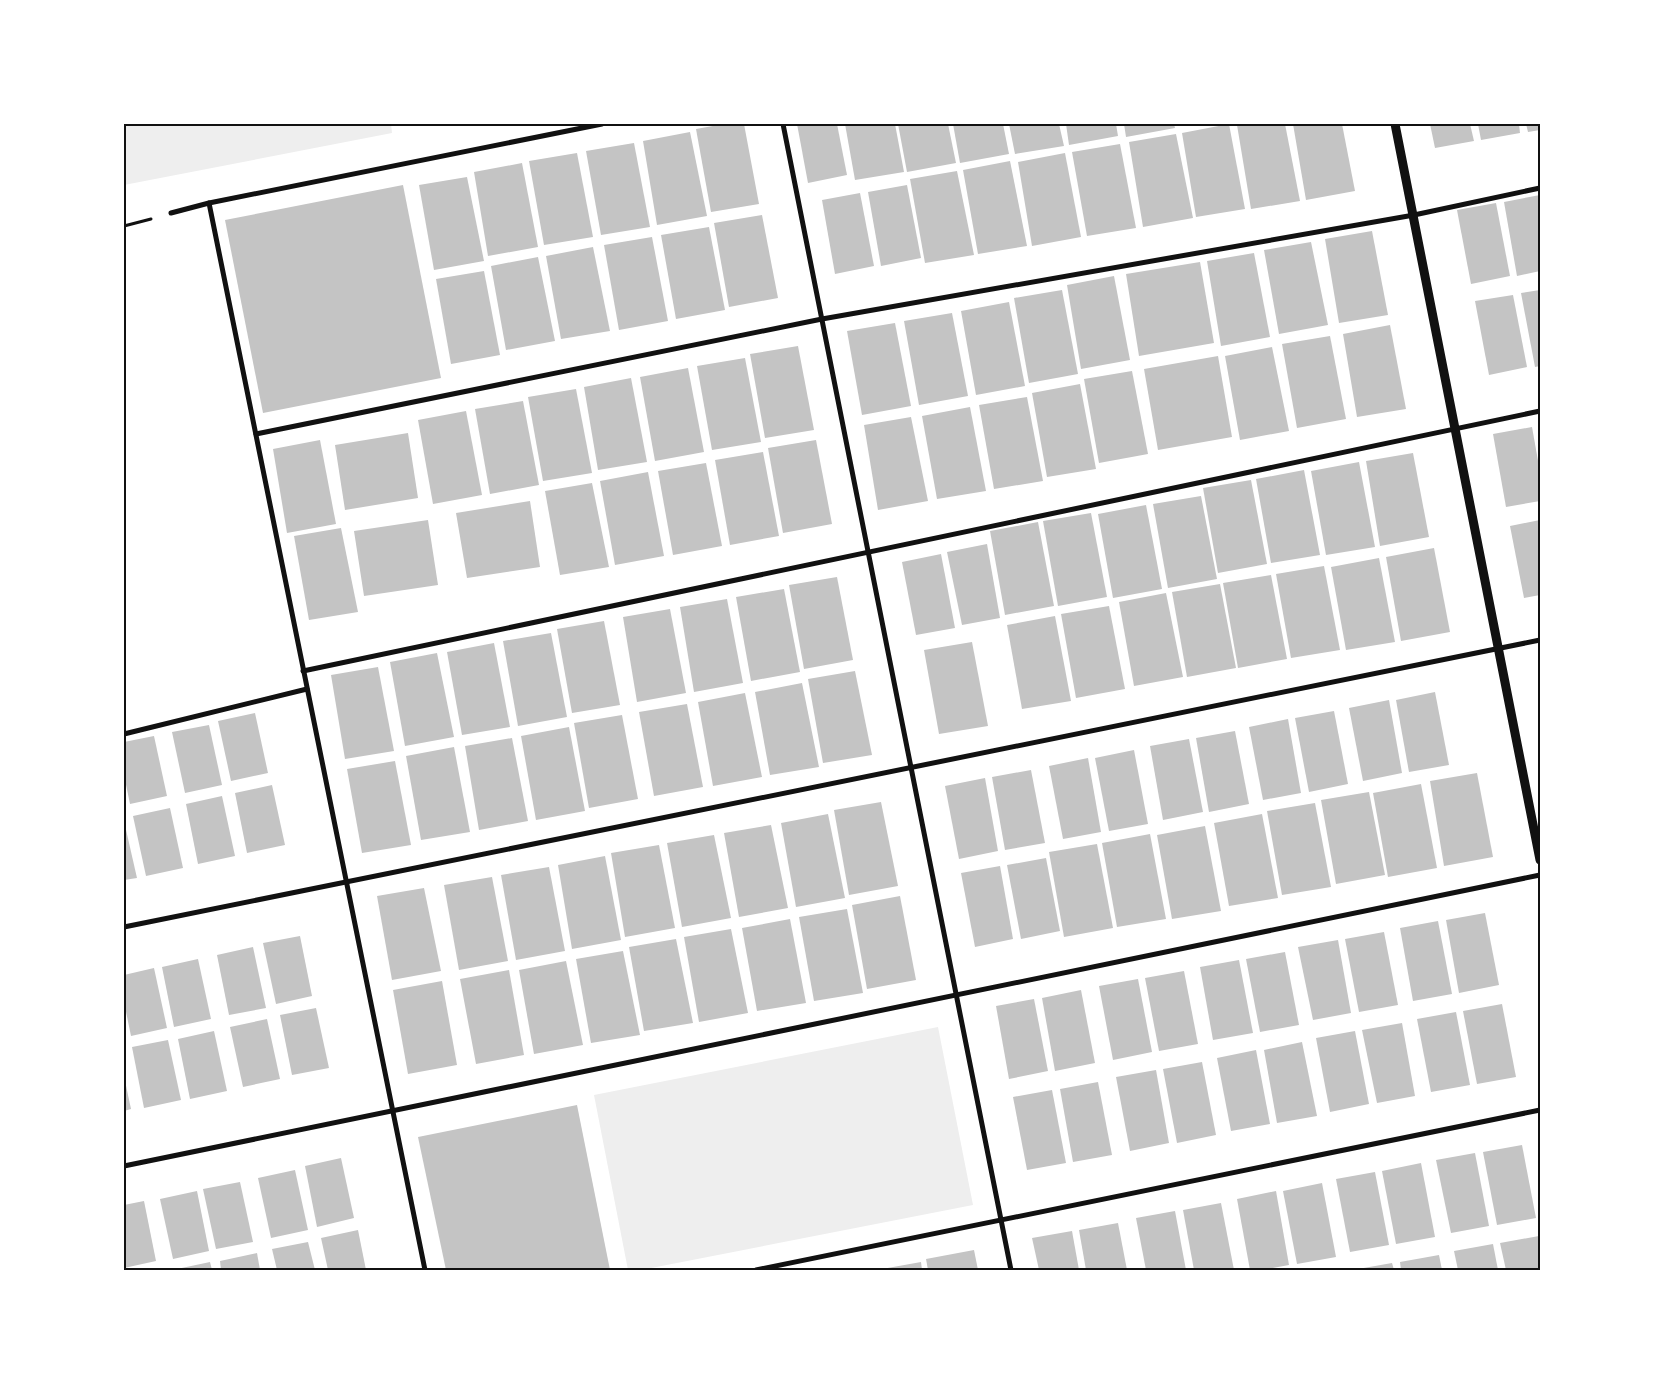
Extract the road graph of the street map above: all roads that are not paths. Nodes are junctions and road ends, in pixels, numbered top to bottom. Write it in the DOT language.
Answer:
graph roads {
  1 [pos="602,124"];
  2 [pos="783,124"];
  3 [pos="1395,124"];
  4 [pos="1540,188"];
  5 [pos="208,204"];
  6 [pos="171,213"];
  7 [pos="1414,215"];
  8 [pos="822,320"];
  9 [pos="1540,411"];
  10 [pos="1454,429"];
  11 [pos="256,434"];
  12 [pos="868,552"];
  13 [pos="1540,640"];
  14 [pos="1498,649"];
  15 [pos="303,671"];
  16 [pos="307,689"];
  17 [pos="124,734"];
  18 [pos="911,767"];
  19 [pos="1540,860"];
  20 [pos="1540,875"];
  21 [pos="346,882"];
  22 [pos="124,927"];
  23 [pos="956,995"];
  24 [pos="1540,1110"];
  25 [pos="392,1111"];
  26 [pos="124,1166"];
  27 [pos="1001,1220"];
  28 [pos="425,1270"];
  29 [pos="756,1270"];
  30 [pos="1011,1270"];
  1 -- 5 [label="street"];
  2 -- 8 [label="street"];
  3 -- 7 [label="street"];
  4 -- 7 [label="street"];
  5 -- 6 [label="street"];
  5 -- 11 [label="street"];
  7 -- 8 [label="street"];
  7 -- 10 [label="street"];
  8 -- 11 [label="street"];
  8 -- 12 [label="street"];
  9 -- 10 [label="street"];
  10 -- 12 [label="street"];
  10 -- 14 [label="street"];
  11 -- 15 [label="street"];
  12 -- 15 [label="street"];
  12 -- 18 [label="street"];
  13 -- 14 [label="street"];
  14 -- 18 [label="street"];
  14 -- 19 [label="street"];
  15 -- 16 [label="street"];
  16 -- 17 [label="street"];
  16 -- 21 [label="street"];
  18 -- 21 [label="street"];
  18 -- 23 [label="street"];
  20 -- 23 [label="street"];
  21 -- 22 [label="street"];
  21 -- 25 [label="street"];
  23 -- 25 [label="street"];
  23 -- 27 [label="street"];
  24 -- 27 [label="street"];
  25 -- 26 [label="street"];
  25 -- 28 [label="street"];
  27 -- 29 [label="street"];
  27 -- 30 [label="street"];
}
